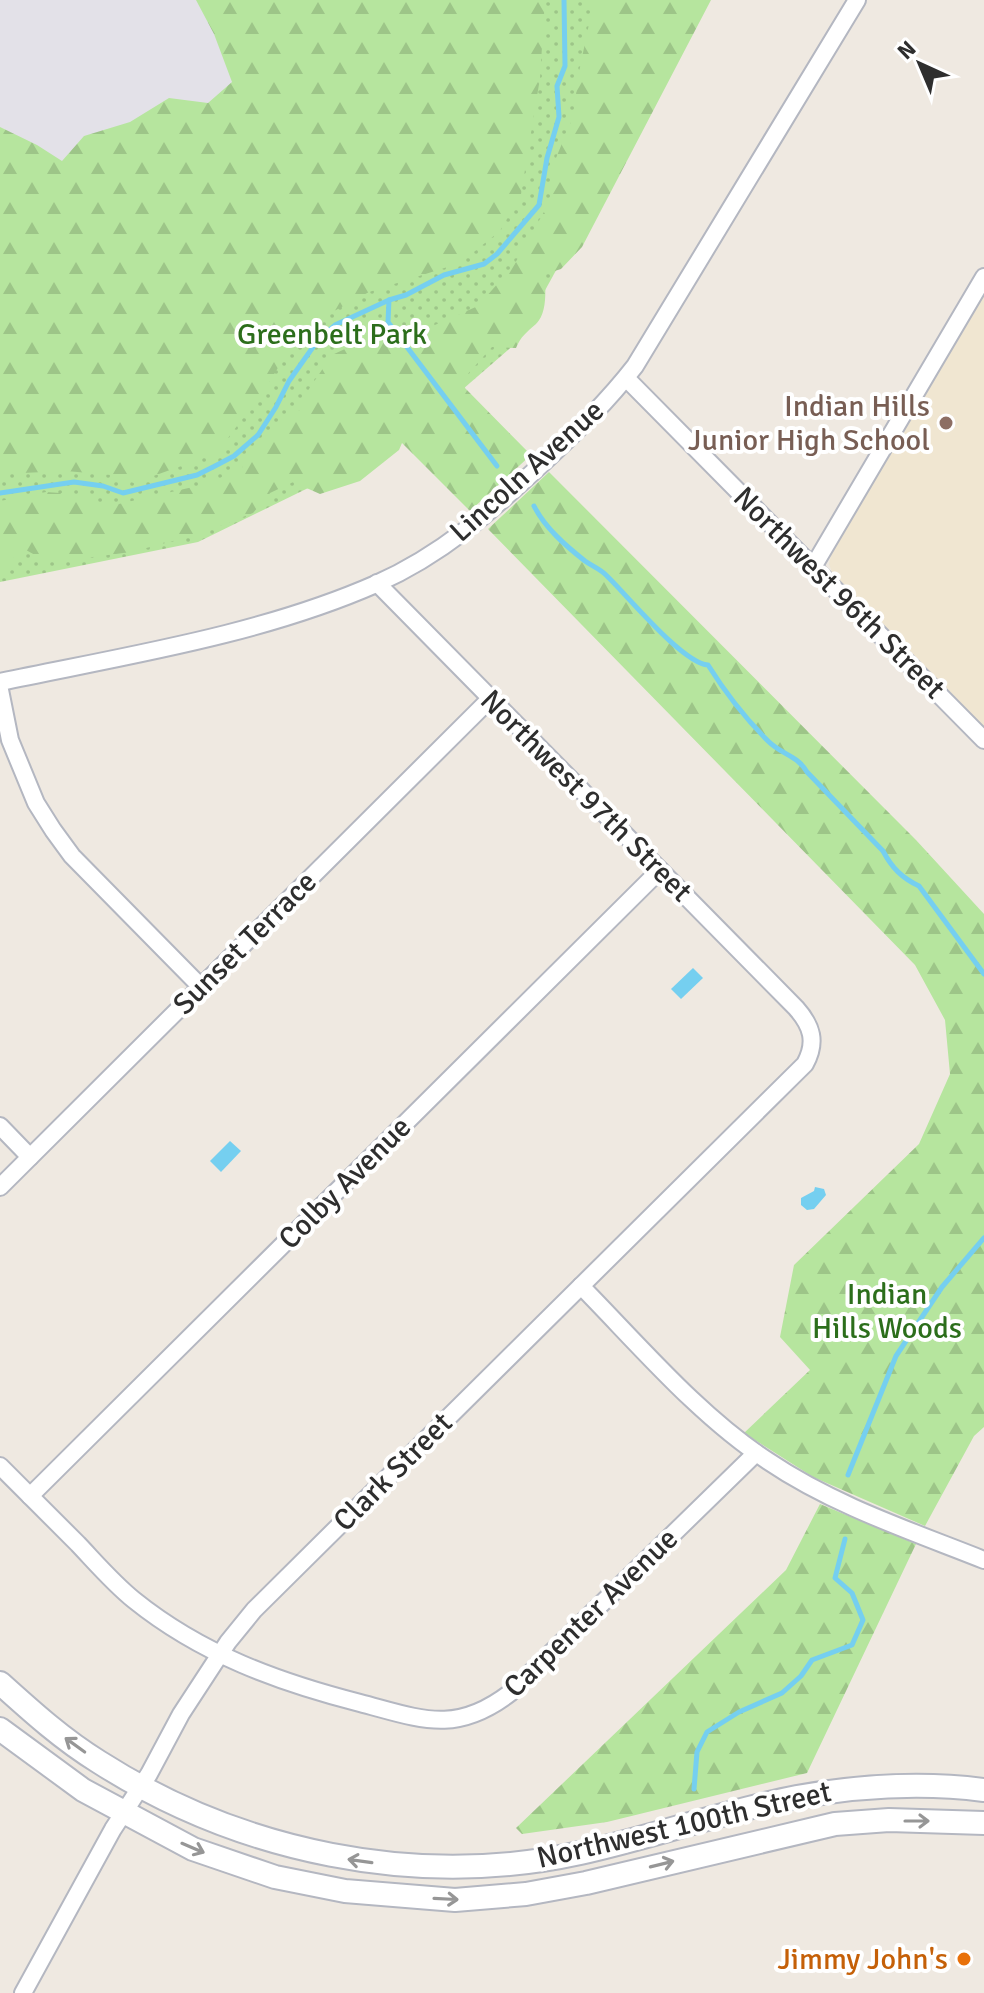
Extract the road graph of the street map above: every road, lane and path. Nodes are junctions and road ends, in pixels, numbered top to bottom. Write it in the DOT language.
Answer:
graph roads {
  1 [pos="857,0"];
  2 [pos="984,277"];
  3 [pos="626,378"];
  4 [pos="813,567"];
  5 [pos="377,583"];
  6 [pos="0,682"];
  7 [pos="0,690"];
  8 [pos="490,699"];
  9 [pos="984,740"];
  10 [pos="660,870"];
  11 [pos="201,987"];
  12 [pos="796,1008"];
  13 [pos="0,1126"];
  14 [pos="30,1157"];
  15 [pos="0,1187"];
  16 [pos="581,1286"];
  17 [pos="756,1453"];
  18 [pos="0,1466"];
  19 [pos="30,1496"];
  20 [pos="984,1560"];
  21 [pos="219,1655"];
  22 [pos="0,1683"];
  23 [pos="0,1729"];
  24 [pos="140,1787"];
  25 [pos="984,1790"];
  26 [pos="123,1814"];
  27 [pos="984,1823"];
  28 [pos="23,1993"];
  1 -- 3 [label="street, Lincoln Avenue"];
  2 -- 4 [label="street"];
  3 -- 4 [label="street, Northwest 96th Street"];
  3 -- 5 [label="street, Lincoln Avenue"];
  4 -- 9 [label="street, Northwest 96th Street"];
  5 -- 6 [label="street, Lincoln Avenue"];
  5 -- 8 [label="street, Northwest 97th Street"];
  7 -- 11 [label="street"];
  8 -- 10 [label="street, Northwest 97th Street"];
  8 -- 11 [label="street, Sunset Terrace"];
  10 -- 12 [label="street, Northwest 97th Street"];
  10 -- 19 [label="street, Colby Avenue"];
  11 -- 14 [label="street, Sunset Terrace"];
  12 -- 16 [label="street, Clark Street"];
  13 -- 14 [label="street"];
  14 -- 15 [label="street, Sunset Terrace"];
  16 -- 17 [label="street"];
  16 -- 21 [label="street, Clark Street"];
  17 -- 20 [label="street"];
  17 -- 21 [label="street, Carpenter Avenue"];
  18 -- 19 [label="street, Carpenter Avenue"];
  19 -- 21 [label="street, Carpenter Avenue"];
  21 -- 24 [label="street, Clark Street"];
  24 -- 22 [label="main road, Northwest 100th Street, one-way"];
  23 -- 26 [label="main road, Northwest 100th Street"];
  25 -- 24 [label="main road, Northwest 100th Street, one-way"];
  24 -- 26 [label="street, Clark Street"];
  26 -- 27 [label="main road, Northwest 100th Street, one-way"];
  26 -- 28 [label="street, Clark Street"];
}
